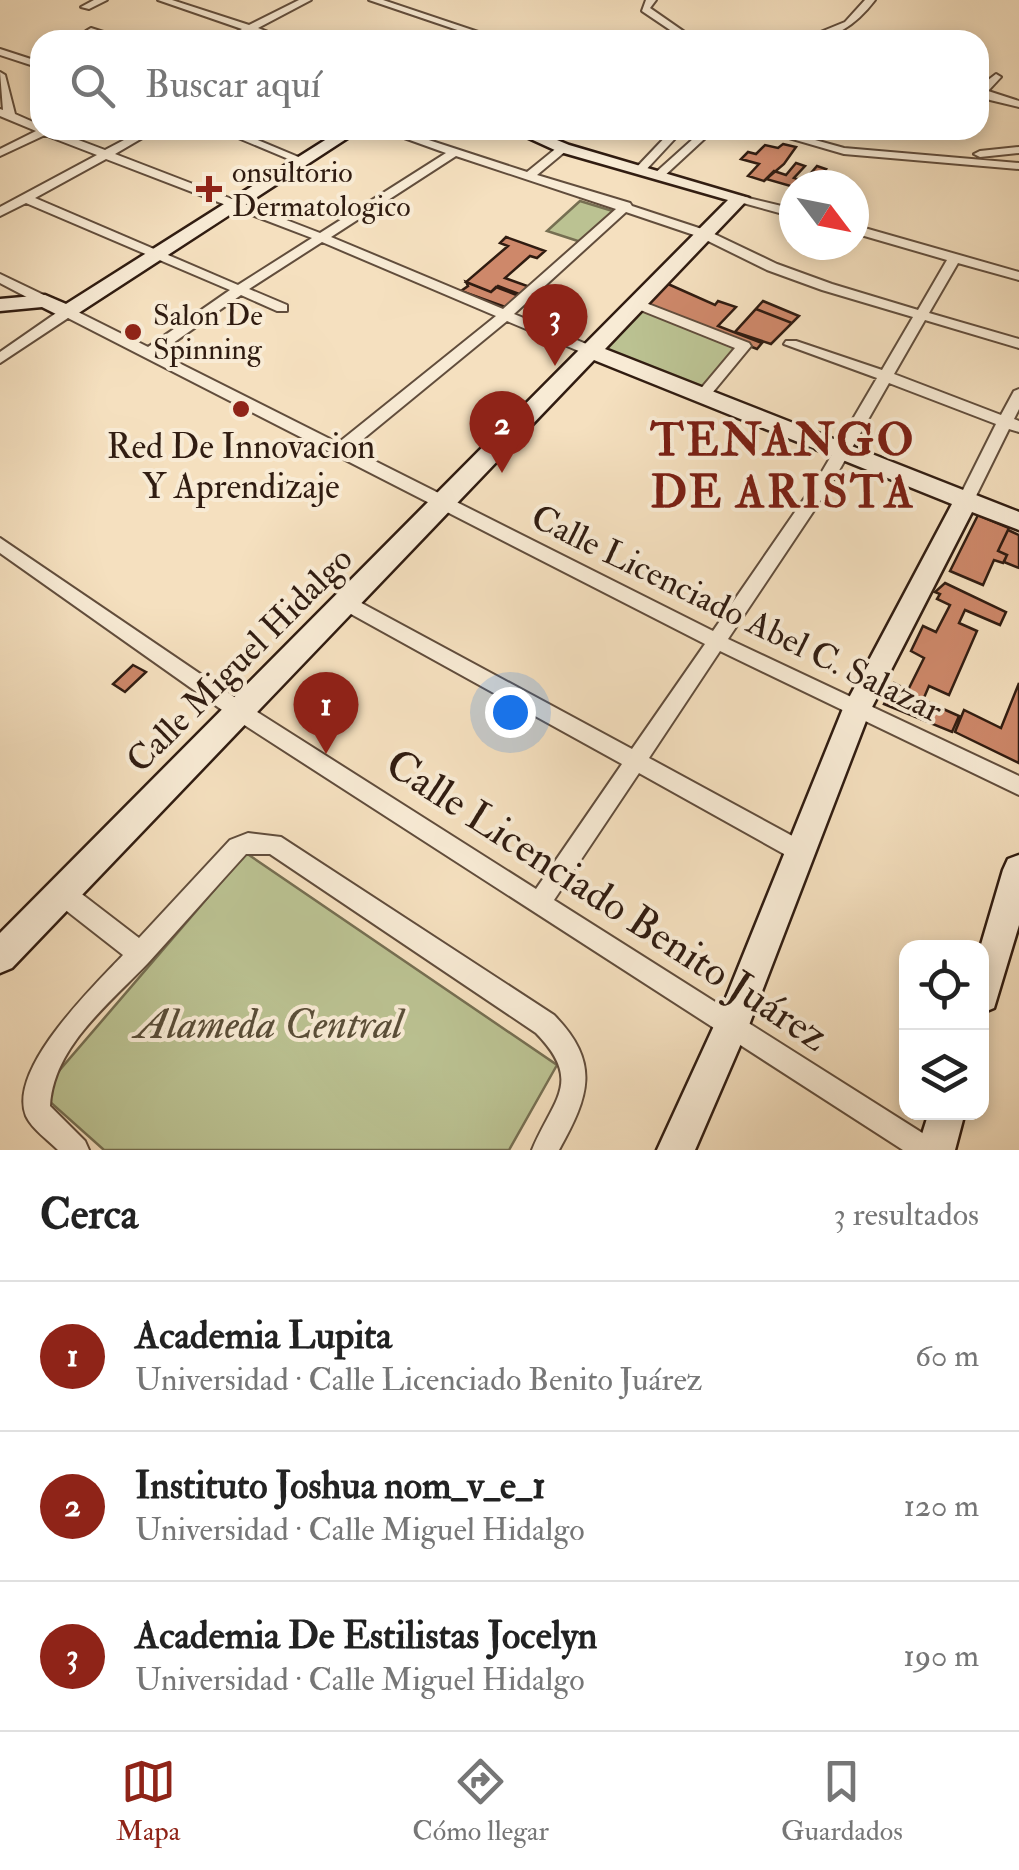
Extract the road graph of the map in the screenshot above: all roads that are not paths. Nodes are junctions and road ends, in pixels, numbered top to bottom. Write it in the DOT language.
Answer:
graph roads {
  1 [pos="102,0"];
  2 [pos="163,0"];
  3 [pos="271,0"];
  4 [pos="306,0"];
  5 [pos="374,0"];
  6 [pos="651,0"];
  7 [pos="870,0"];
  8 [pos="292,7"];
  9 [pos="86,8"];
  10 [pos="250,29"];
  11 [pos="253,30"];
  12 [pos="465,30"];
  13 [pos="677,30"];
  14 [pos="841,30"];
  15 [pos="0,52"];
  16 [pos="30,62"];
  17 [pos="0,75"];
  18 [pos="996,77"];
  19 [pos="989,83"];
  20 [pos="989,93"];
  21 [pos="1019,104"];
  22 [pos="5,114"];
  23 [pos="30,125"];
  24 [pos="30,137"];
  25 [pos="69,140"];
  26 [pos="133,140"];
  27 [pos="249,140"];
  28 [pos="336,140"];
  29 [pos="418,140"];
  30 [pos="544,140"];
  31 [pos="668,140"];
  32 [pos="698,140"];
  33 [pos="803,140"];
  34 [pos="564,148"];
  35 [pos="1019,150"];
  36 [pos="455,152"];
  37 [pos="0,153"];
  38 [pos="106,154"];
  39 [pos="945,160"];
  40 [pos="302,161"];
  41 [pos="1019,166"];
  42 [pos="638,171"];
  43 [pos="529,176"];
  44 [pos="658,176"];
  45 [pos="26,198"];
  46 [pos="740,198"];
  47 [pos="234,204"];
  48 [pos="626,206"];
  49 [pos="779,209"];
  50 [pos="0,212"];
  51 [pos="704,234"];
  52 [pos="869,234"];
  53 [pos="320,237"];
  54 [pos="160,253"];
  55 [pos="955,257"];
  56 [pos="1019,276"];
  57 [pos="0,278"];
  58 [pos="240,290"];
  59 [pos="45,300"];
  60 [pos="638,304"];
  61 [pos="0,305"];
  62 [pos="282,308"];
  63 [pos="68,312"];
  64 [pos="505,315"];
  65 [pos="920,317"];
  66 [pos="790,344"];
  67 [pos="1019,344"];
  68 [pos="591,351"];
  69 [pos="148,354"];
  70 [pos="0,359"];
  71 [pos="886,376"];
  72 [pos="703,394"];
  73 [pos="1019,394"];
  74 [pos="1013,425"];
  75 [pos="842,450"];
  76 [pos="338,451"];
  77 [pos="966,500"];
  78 [pos="445,504"];
  79 [pos="1019,521"];
  80 [pos="0,544"];
  81 [pos="348,604"];
  82 [pos="716,641"];
  83 [pos="240,711"];
  84 [pos="856,711"];
  85 [pos="634,761"];
  86 [pos="1019,786"];
  87 [pos="801,852"];
  88 [pos="1019,870"];
  89 [pos="62,893"];
  90 [pos="540,902"];
  91 [pos="140,954"];
  92 [pos="0,956"];
  93 [pos="989,972"];
  94 [pos="732,1025"];
  95 [pos="945,1120"];
  96 [pos="76,1150"];
  97 [pos="545,1150"];
  98 [pos="676,1150"];
  99 [pos="926,1150"];
  100 [pos="936,1150"];
  1 -- 9 [label="street"];
  2 -- 10 [label="street"];
  3 -- 8 [label="street"];
  4 -- 8 [label="street"];
  5 -- 12 [label="street"];
  6 -- 13 [label="street"];
  7 -- 14 [label="street"];
  8 -- 10 [label="street"];
  10 -- 11 [label="street"];
  15 -- 16 [label="street"];
  17 -- 22 [label="street"];
  18 -- 19 [label="street"];
  20 -- 21 [label="street"];
  22 -- 23 [label="street"];
  24 -- 37 [label="street"];
  25 -- 38 [label="street"];
  26 -- 38 [label="street"];
  27 -- 40 [label="street"];
  28 -- 40 [label="street"];
  29 -- 36 [label="street"];
  30 -- 34 [label="street"];
  31 -- 42 [label="street"];
  32 -- 44 [label="street"];
  33 -- 39 [label="street"];
  34 -- 42 [label="street"];
  34 -- 43 [label="street"];
  35 -- 39 [label="street"];
  36 -- 43 [label="street"];
  36 -- 53 [label="street"];
  38 -- 45 [label="street"];
  38 -- 47 [label="street"];
  39 -- 41 [label="street"];
  40 -- 47 [label="street"];
  42 -- 44 [label="street"];
  43 -- 48 [label="street"];
  44 -- 46 [label="street"];
  45 -- 50 [label="street"];
  45 -- 54 [label="street"];
  46 -- 49 [label="street"];
  46 -- 51 [label="street, Calle Miguel Hidalgo"];
  47 -- 53 [label="street"];
  47 -- 54 [label="street"];
  48 -- 51 [label="street"];
  48 -- 64 [label="street"];
  51 -- 60 [label="street, Calle Miguel Hidalgo"];
  51 -- 65 [label="street"];
  52 -- 55 [label="street"];
  53 -- 58 [label="street"];
  53 -- 64 [label="street"];
  54 -- 58 [label="street"];
  54 -- 63 [label="street"];
  55 -- 56 [label="street"];
  55 -- 65 [label="street"];
  57 -- 59 [label="street, Calle Licenciado Abel C. Salazar"];
  58 -- 62 [label="street"];
  58 -- 69 [label="street"];
  59 -- 61 [label="street"];
  59 -- 63 [label="street, Calle Licenciado Abel C. Salazar"];
  60 -- 68 [label="street, Calle Miguel Hidalgo"];
  60 -- 72 [label="street"];
  63 -- 69 [label="street, Calle Licenciado Abel C. Salazar"];
  63 -- 70 [label="street"];
  64 -- 68 [label="street"];
  64 -- 76 [label="street"];
  65 -- 67 [label="street"];
  65 -- 71 [label="street"];
  66 -- 71 [label="street"];
  68 -- 72 [label="street"];
  68 -- 78 [label="street, Calle Miguel Hidalgo"];
  69 -- 76 [label="street, Calle Licenciado Abel C. Salazar"];
  71 -- 74 [label="street"];
  71 -- 75 [label="street"];
  72 -- 75 [label="street"];
  73 -- 74 [label="street"];
  74 -- 77 [label="street"];
  75 -- 77 [label="street"];
  75 -- 82 [label="street"];
  76 -- 78 [label="street, Calle Licenciado Abel C. Salazar"];
  77 -- 79 [label="street"];
  77 -- 84 [label="street"];
  78 -- 81 [label="street, Calle Miguel Hidalgo"];
  78 -- 82 [label="street, Calle Licenciado Abel C. Salazar"];
  80 -- 83 [label="street, Calle Licenciado Benito Juárez"];
  81 -- 83 [label="street, Calle Miguel Hidalgo"];
  81 -- 85 [label="street"];
  82 -- 84 [label="street, Calle Licenciado Abel C. Salazar"];
  82 -- 85 [label="street"];
  83 -- 89 [label="street, Calle Miguel Hidalgo"];
  83 -- 90 [label="street, Calle Licenciado Benito Juárez"];
  84 -- 86 [label="street, Calle Licenciado Abel C. Salazar"];
  84 -- 87 [label="street"];
  85 -- 87 [label="street"];
  85 -- 90 [label="street"];
  87 -- 94 [label="street"];
  88 -- 93 [label="street"];
  89 -- 91 [label="street"];
  89 -- 92 [label="street, Calle Miguel Hidalgo"];
  90 -- 94 [label="street, Calle Licenciado Benito Juárez"];
  91 -- 96 [label="street"];
  91 -- 97 [label="street"];
  94 -- 98 [label="street"];
  94 -- 99 [label="street, Calle Licenciado Benito Juárez"];
  95 -- 100 [label="street"];
}
